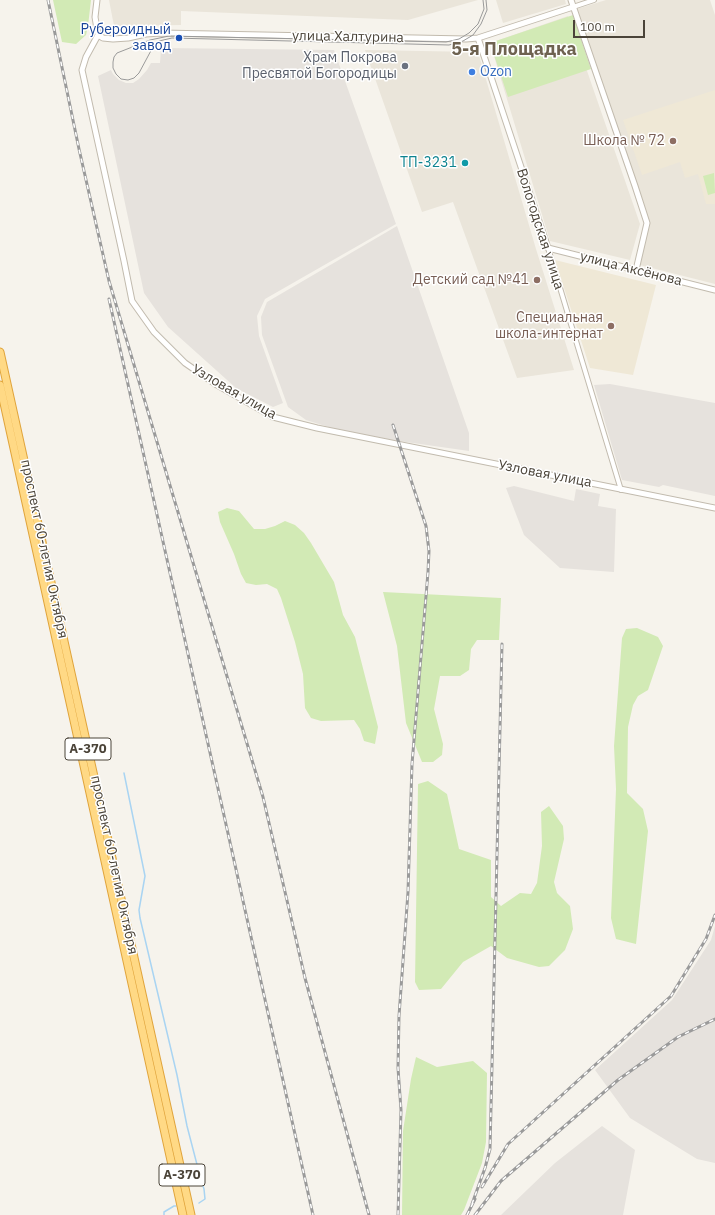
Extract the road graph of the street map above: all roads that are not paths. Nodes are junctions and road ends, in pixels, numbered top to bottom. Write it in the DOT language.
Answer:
graph roads {
  1 [pos="96,0"];
  2 [pos="571,0"];
  3 [pos="594,0"];
  4 [pos="574,7"];
  5 [pos="98,35"];
  6 [pos="478,38"];
  7 [pos="548,248"];
  8 [pos="636,270"];
  9 [pos="715,290"];
  10 [pos="0,352"];
  11 [pos="0,384"];
  12 [pos="621,490"];
  13 [pos="715,508"];
  14 [pos="183,1215"];
  15 [pos="191,1215"];
  1 -- 5 [label="street"];
  2 -- 4 [label="street"];
  3 -- 4 [label="street, улица Халтурина"];
  4 -- 6 [label="street, улица Халтурина"];
  4 -- 8 [label="street"];
  5 -- 6 [label="street, улица Халтурина"];
  5 -- 12 [label="street, Узловая улица"];
  6 -- 7 [label="street, Вологодская улица"];
  7 -- 8 [label="street, улица Аксёнова"];
  7 -- 12 [label="street, Вологодская улица"];
  8 -- 9 [label="street, улица Аксёнова"];
  10 -- 15 [label="highway, проспект 60-летия Октября / А-370"];
  11 -- 14 [label="highway, проспект 60-летия Октября / А-370"];
  12 -- 13 [label="street, Узловая улица"];
}
